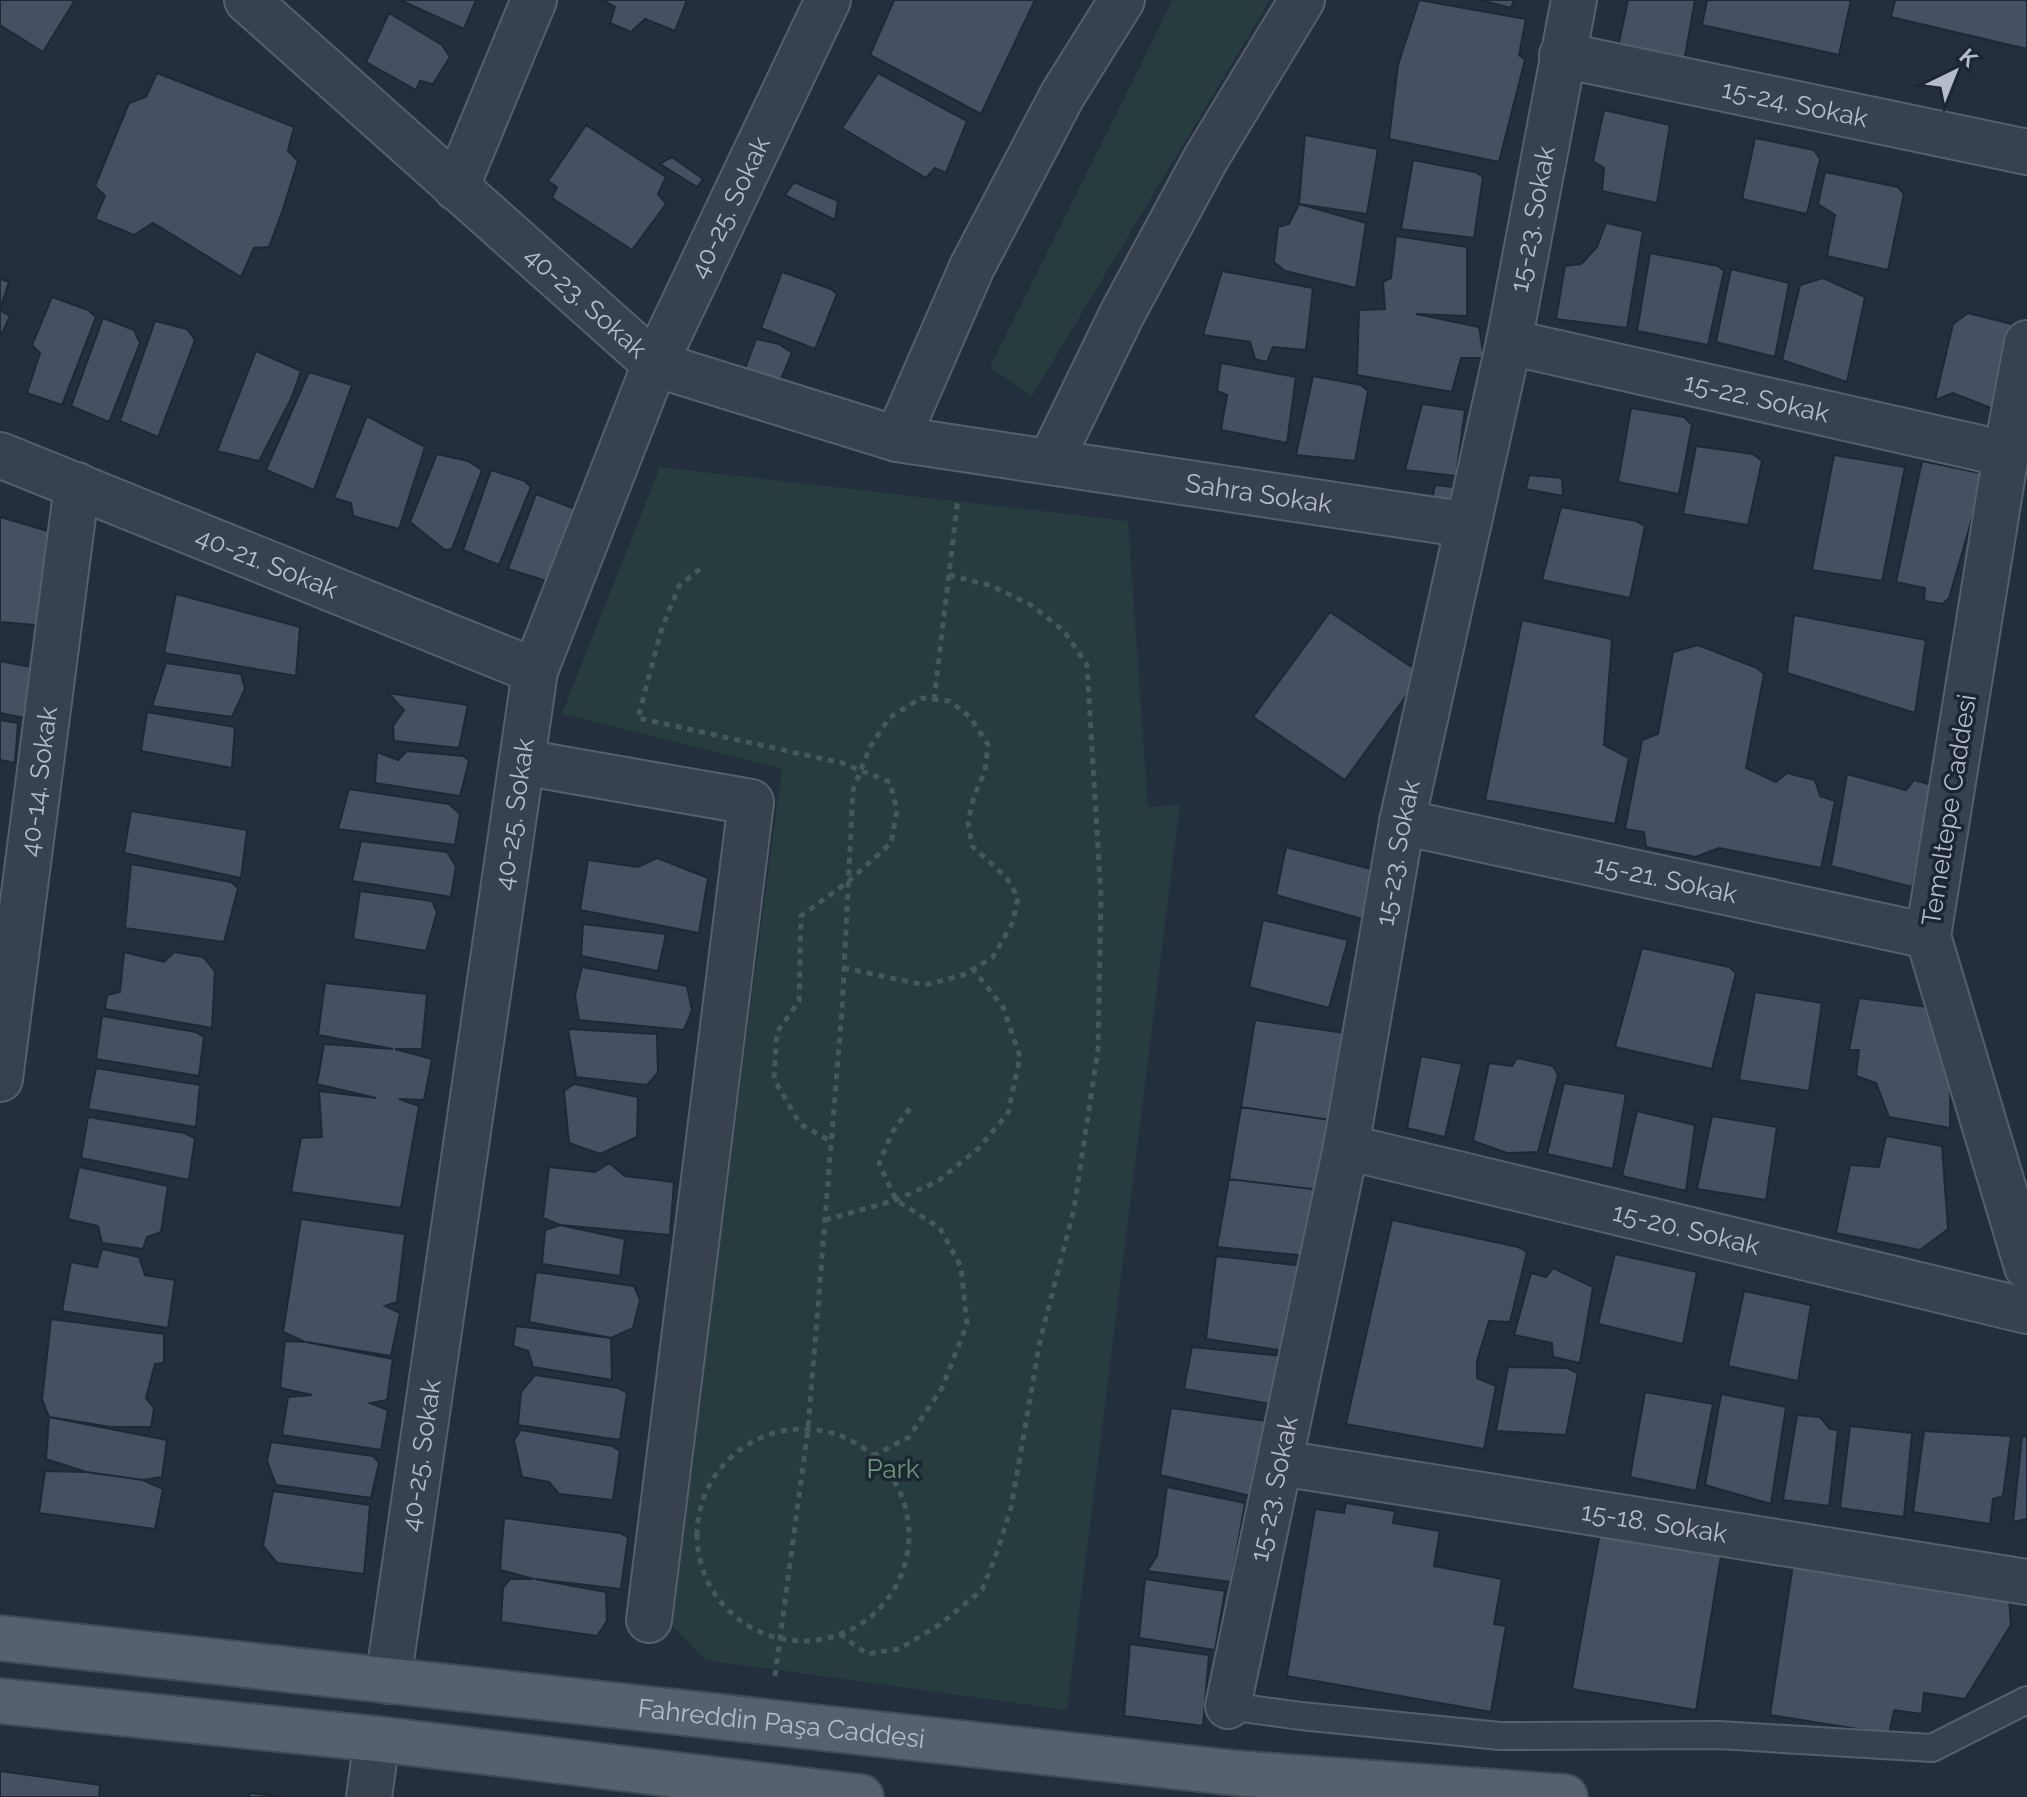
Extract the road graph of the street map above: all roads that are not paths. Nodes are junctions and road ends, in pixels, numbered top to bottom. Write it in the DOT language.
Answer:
graph roads {
  1 [pos="247,0"];
  2 [pos="534,0"];
  3 [pos="828,0"];
  4 [pos="1122,0"];
  5 [pos="1302,0"];
  6 [pos="1574,0"];
  7 [pos="1562,55"];
  8 [pos="2027,152"];
  9 [pos="456,188"];
  10 [pos="1509,342"];
  11 [pos="2027,343"];
  12 [pos="655,364"];
  13 [pos="897,439"];
  14 [pos="2006,454"];
  15 [pos="0,455"];
  16 [pos="1050,462"];
  17 [pos="77,485"];
  18 [pos="1468,525"];
  19 [pos="535,671"];
  20 [pos="522,762"];
  21 [pos="1402,822"];
  22 [pos="1928,936"];
  23 [pos="0,1079"];
  24 [pos="1346,1147"];
  25 [pos="2027,1267"];
  26 [pos="2027,1311"];
  27 [pos="1281,1463"];
  28 [pos="2027,1582"];
  29 [pos="649,1620"];
  30 [pos="0,1638"];
  31 [pos="388,1681"];
  32 [pos="2027,1700"];
  33 [pos="0,1701"];
  34 [pos="1228,1706"];
  35 [pos="377,1739"];
  36 [pos="369,1797"];
  37 [pos="861,1797"];
  38 [pos="1565,1797"];
  1 -- 9 [label="street, 40-23. Sokak"];
  2 -- 9 [label="street"];
  3 -- 12 [label="street, 40-25. Sokak"];
  4 -- 13 [label="street"];
  5 -- 16 [label="street"];
  6 -- 7 [label="street, 15-23. Sokak"];
  7 -- 8 [label="street, 15-24. Sokak"];
  7 -- 10 [label="street, 15-23. Sokak"];
  9 -- 12 [label="street, 40-23. Sokak"];
  10 -- 14 [label="street, 15-22. Sokak"];
  10 -- 18 [label="street, 15-23. Sokak"];
  11 -- 14 [label="street, Temeltepe Caddesi"];
  12 -- 13 [label="street, 40-23. Sokak"];
  12 -- 19 [label="street, 40-25. Sokak"];
  13 -- 16 [label="street, 40-23. Sokak"];
  14 -- 22 [label="street, Temeltepe Caddesi"];
  15 -- 17 [label="street, 40-21. Sokak"];
  16 -- 18 [label="street, Sahra Sokak"];
  17 -- 19 [label="street, 40-21. Sokak"];
  17 -- 23 [label="street, 40-14. Sokak"];
  18 -- 21 [label="street, 15-23. Sokak"];
  19 -- 20 [label="street, 40-25. Sokak"];
  20 -- 29 [label="street"];
  20 -- 31 [label="street, 40-25. Sokak"];
  21 -- 22 [label="street, 15-21. Sokak"];
  21 -- 24 [label="street, 15-23. Sokak"];
  22 -- 25 [label="street, Temeltepe Caddesi"];
  24 -- 26 [label="street, 15-20. Sokak"];
  24 -- 27 [label="street, 15-23. Sokak"];
  27 -- 28 [label="street, 15-18. Sokak"];
  27 -- 34 [label="street, 15-23. Sokak"];
  30 -- 31 [label="main road, Fahreddin Paşa Caddesi"];
  31 -- 38 [label="main road, Fahreddin Paşa Caddesi"];
  32 -- 34 [label="lane"];
  33 -- 35 [label="main road"];
  35 -- 36 [label="street"];
  35 -- 37 [label="main road"];
}
